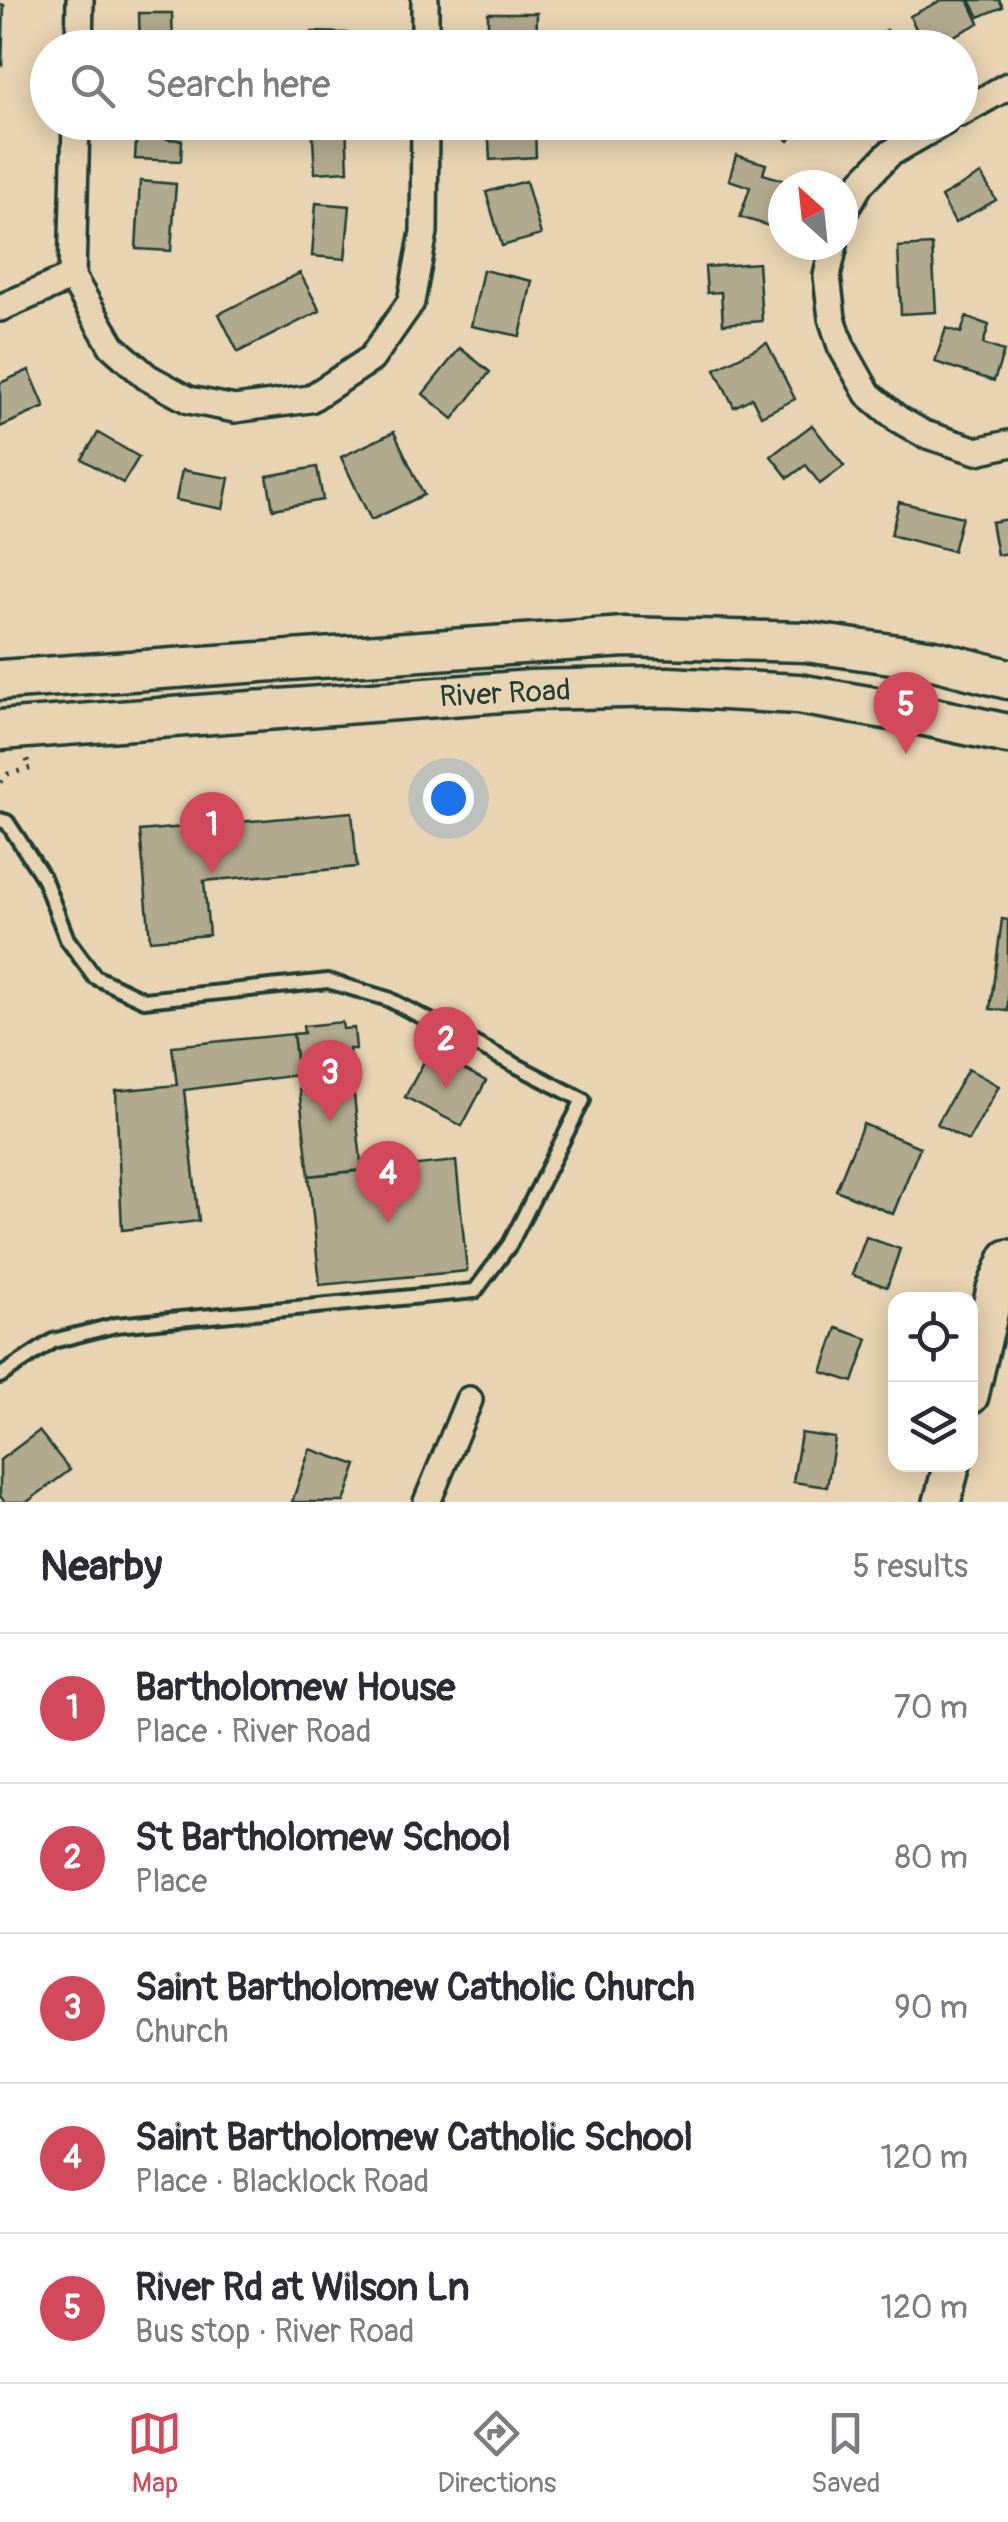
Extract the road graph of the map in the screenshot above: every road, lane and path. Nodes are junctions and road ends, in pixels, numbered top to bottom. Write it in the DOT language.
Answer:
graph roads {
  1 [pos="80,0"];
  2 [pos="425,0"];
  3 [pos="79,30"];
  4 [pos="425,30"];
  5 [pos="1008,86"];
  6 [pos="978,103"];
  7 [pos="76,140"];
  8 [pos="425,140"];
  9 [pos="912,140"];
  10 [pos="858,187"];
  11 [pos="831,260"];
  12 [pos="72,277"];
  13 [pos="0,308"];
  14 [pos="1008,444"];
  15 [pos="1008,679"];
  16 [pos="0,680"];
  17 [pos="0,730"];
  18 [pos="1008,734"];
  19 [pos="4,821"];
  20 [pos="1008,1258"];
  21 [pos="1008,1330"];
  22 [pos="0,1376"];
  23 [pos="974,1382"];
  24 [pos="976,1382"];
  25 [pos="469,1400"];
  26 [pos="950,1472"];
  27 [pos="427,1502"];
  28 [pos="942,1502"];
  1 -- 3 [label="street"];
  2 -- 4 [label="street"];
  5 -- 6 [label="street"];
  7 -- 12 [label="street"];
  8 -- 12 [label="street"];
  9 -- 10 [label="street"];
  11 -- 14 [label="street"];
  12 -- 13 [label="street"];
  15 -- 16 [label="main road, River Road"];
  17 -- 18 [label="main road, River Road"];
  19 -- 22 [label="lane"];
  20 -- 23 [label="main road"];
  21 -- 24 [label="main road"];
  25 -- 27 [label="street"];
  26 -- 28 [label="main road"];
}
